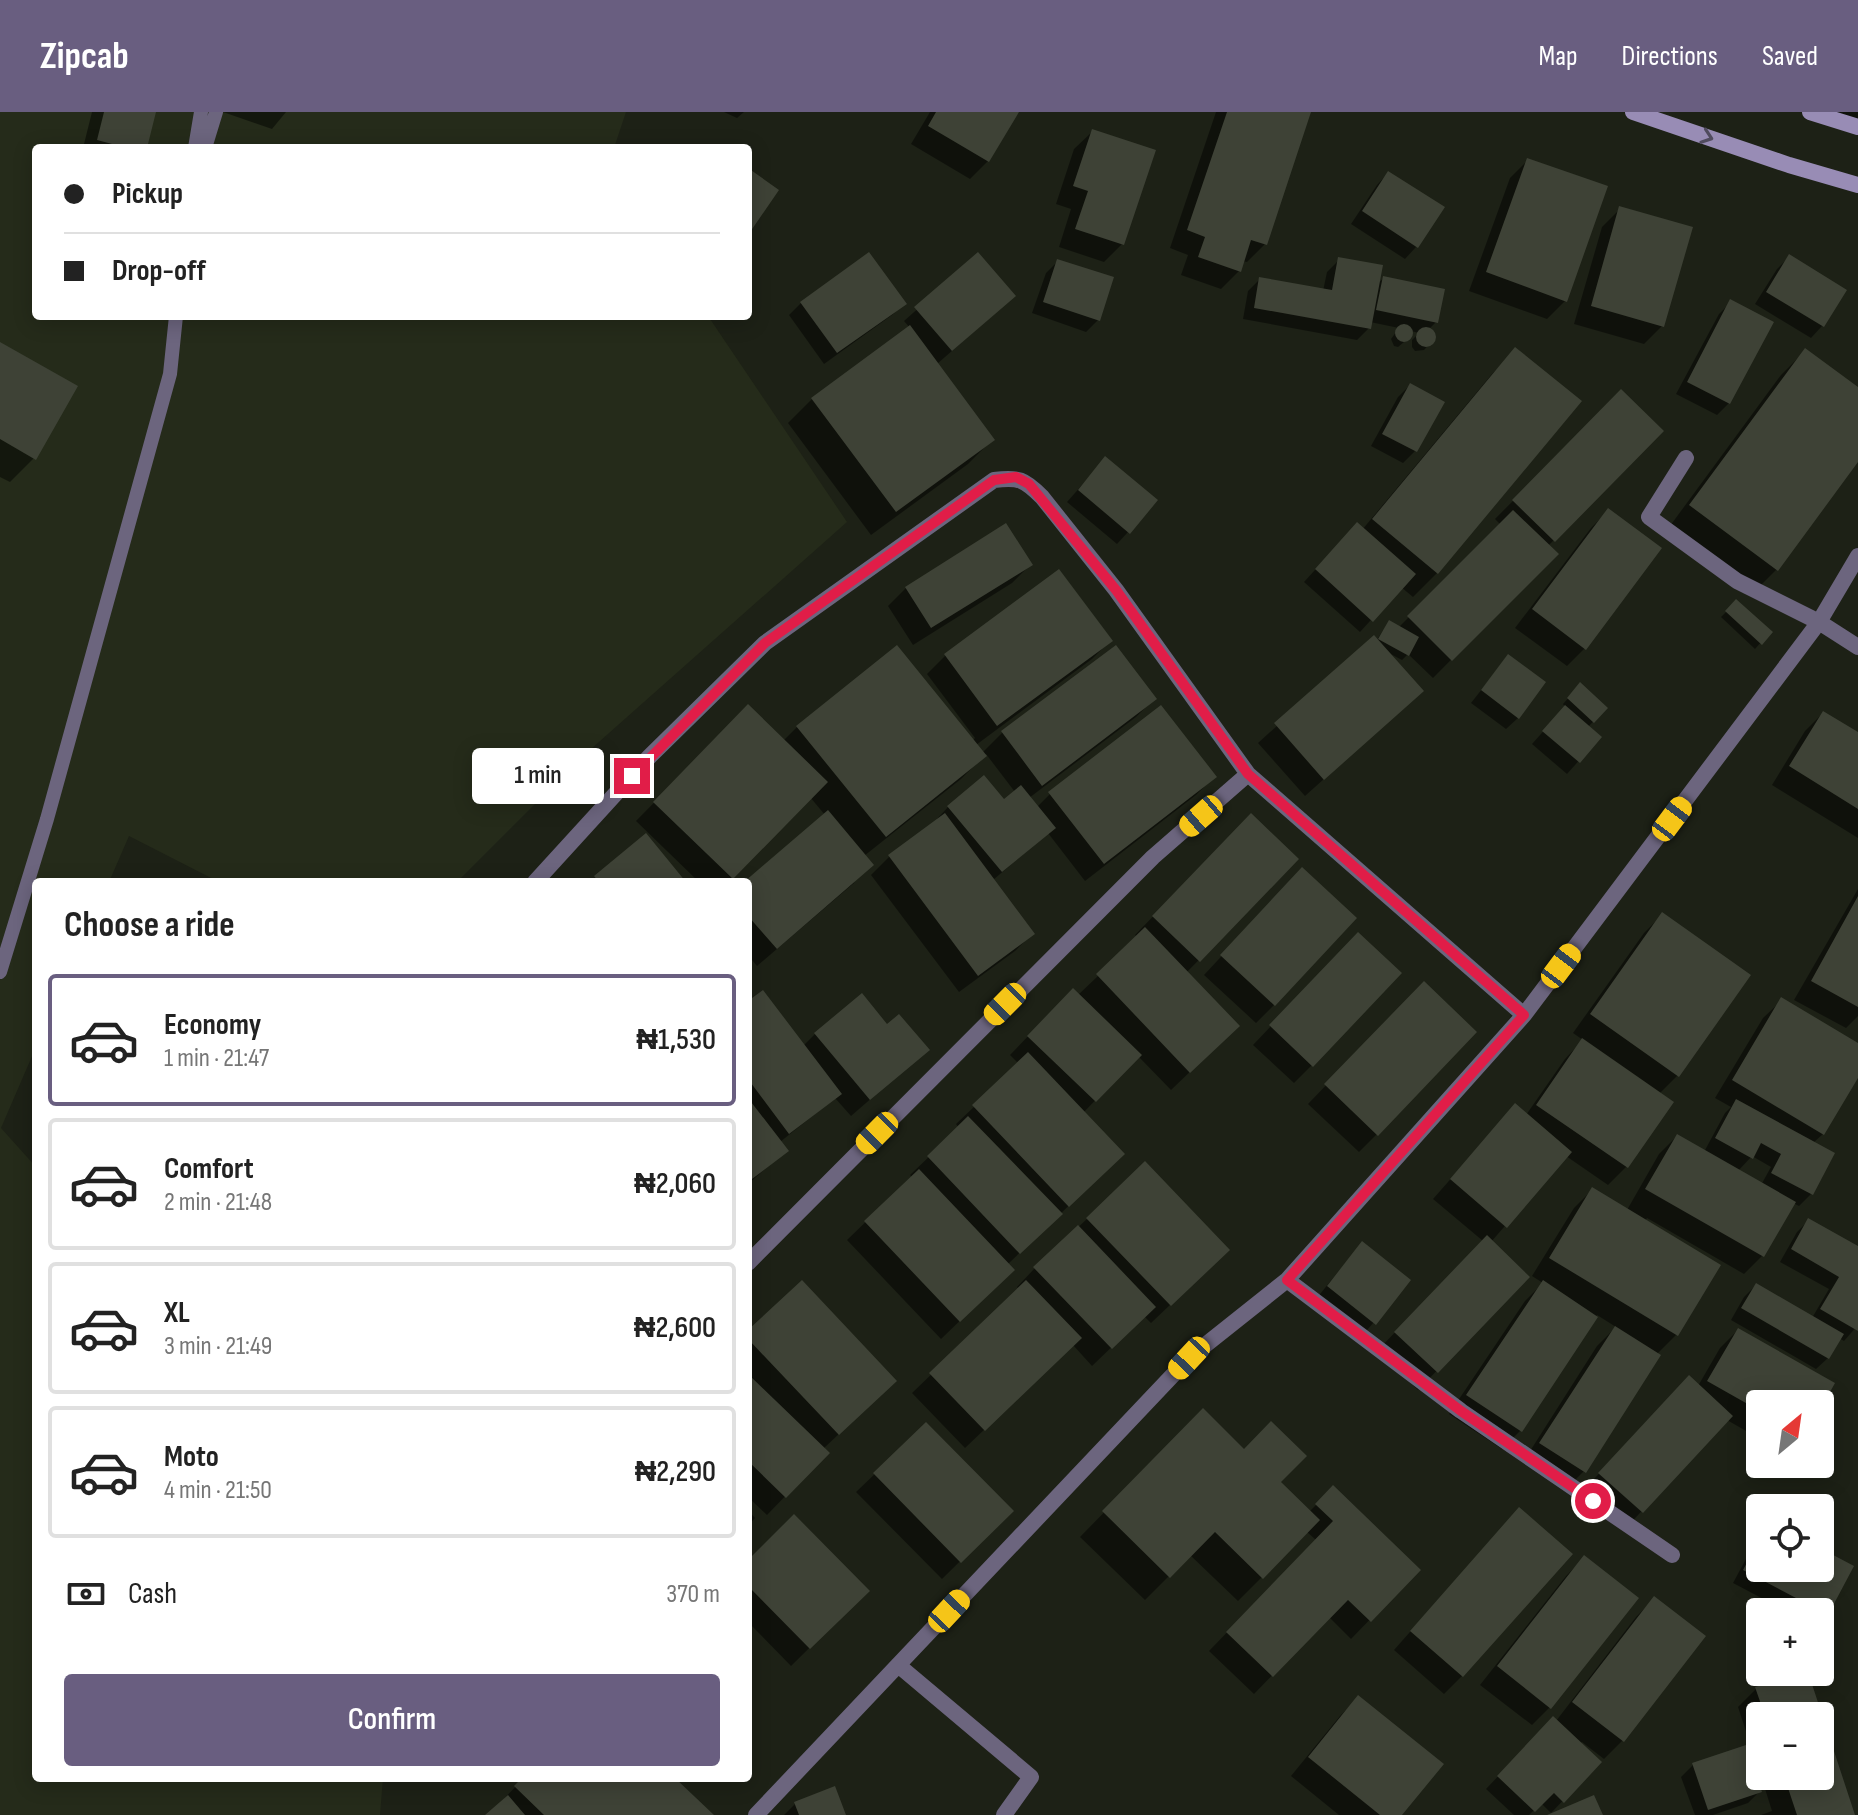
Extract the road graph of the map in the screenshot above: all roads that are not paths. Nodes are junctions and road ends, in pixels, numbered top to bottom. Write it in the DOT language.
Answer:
graph roads {
  1 [pos="201,112"];
  2 [pos="216,112"];
  3 [pos="1633,112"];
  4 [pos="1810,112"];
  5 [pos="1858,127"];
  6 [pos="196,144"];
  7 [pos="206,144"];
  8 [pos="1858,185"];
  9 [pos="176,320"];
  10 [pos="1686,458"];
  11 [pos="1858,556"];
  12 [pos="1819,622"];
  13 [pos="1858,647"];
  14 [pos="1248,774"];
  15 [pos="539,878"];
  16 [pos="0,972"];
  17 [pos="1524,1015"];
  18 [pos="752,1259"];
  19 [pos="1287,1280"];
  20 [pos="1672,1555"];
  21 [pos="898,1665"];
  22 [pos="756,1815"];
  23 [pos="1004,1815"];
  1 -- 6 [label="lane"];
  2 -- 7 [label="lane"];
  3 -- 8 [label="main road, one-way"];
  4 -- 5 [label="main road"];
  9 -- 16 [label="lane"];
  10 -- 12 [label="street"];
  11 -- 12 [label="street"];
  12 -- 13 [label="street"];
  12 -- 17 [label="street"];
  14 -- 15 [label="street"];
  14 -- 17 [label="street"];
  14 -- 18 [label="street"];
  17 -- 19 [label="street"];
  19 -- 20 [label="street"];
  19 -- 21 [label="street"];
  21 -- 22 [label="street"];
  21 -- 23 [label="street"];
}
